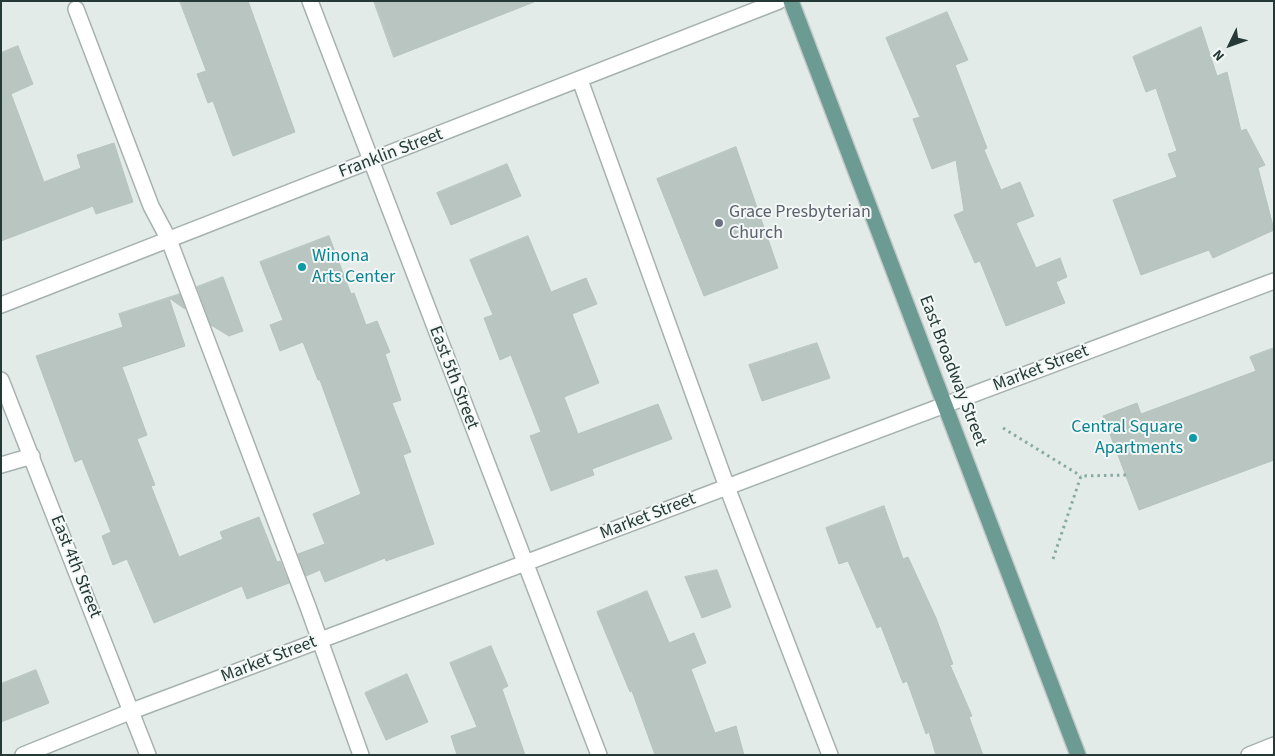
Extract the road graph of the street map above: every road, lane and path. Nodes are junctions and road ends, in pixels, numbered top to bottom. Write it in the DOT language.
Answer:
graph roads {
  1 [pos="310,1"];
  2 [pos="779,1"];
  3 [pos="791,1"];
  4 [pos="76,10"];
  5 [pos="580,80"];
  6 [pos="370,163"];
  7 [pos="169,240"];
  8 [pos="1274,281"];
  9 [pos="1,305"];
  10 [pos="2,385"];
  11 [pos="945,405"];
  12 [pos="1003,428"];
  13 [pos="32,456"];
  14 [pos="1,465"];
  15 [pos="1126,475"];
  16 [pos="1081,476"];
  17 [pos="727,487"];
  18 [pos="1053,559"];
  19 [pos="524,565"];
  20 [pos="320,640"];
  21 [pos="132,711"];
  22 [pos="1274,745"];
  23 [pos="23,755"];
  24 [pos="148,755"];
  25 [pos="360,755"];
  26 [pos="599,755"];
  27 [pos="830,755"];
  28 [pos="1078,755"];
  29 [pos="1249,755"];
  1 -- 6 [label="street, East 5th Street"];
  2 -- 5 [label="street, Franklin Street"];
  3 -- 11 [label="main road, East Broadway Street"];
  4 -- 7 [label="street"];
  5 -- 6 [label="street, Franklin Street"];
  5 -- 17 [label="street"];
  6 -- 7 [label="street, Franklin Street"];
  6 -- 19 [label="street, East 5th Street"];
  7 -- 9 [label="street, Franklin Street"];
  7 -- 20 [label="street"];
  8 -- 11 [label="street, Market Street"];
  10 -- 13 [label="street, East 4th Street"];
  11 -- 17 [label="street, Market Street"];
  11 -- 28 [label="main road, East Broadway Street"];
  12 -- 16 [label="path"];
  13 -- 14 [label="street"];
  13 -- 21 [label="street, East 4th Street"];
  15 -- 16 [label="path"];
  16 -- 18 [label="path"];
  17 -- 19 [label="street, Market Street"];
  17 -- 27 [label="street"];
  19 -- 20 [label="street, Market Street"];
  19 -- 26 [label="street, East 5th Street"];
  20 -- 21 [label="street, Market Street"];
  20 -- 25 [label="street"];
  21 -- 23 [label="street, Market Street"];
  21 -- 24 [label="street, East 4th Street"];
  22 -- 29 [label="street"];
}
